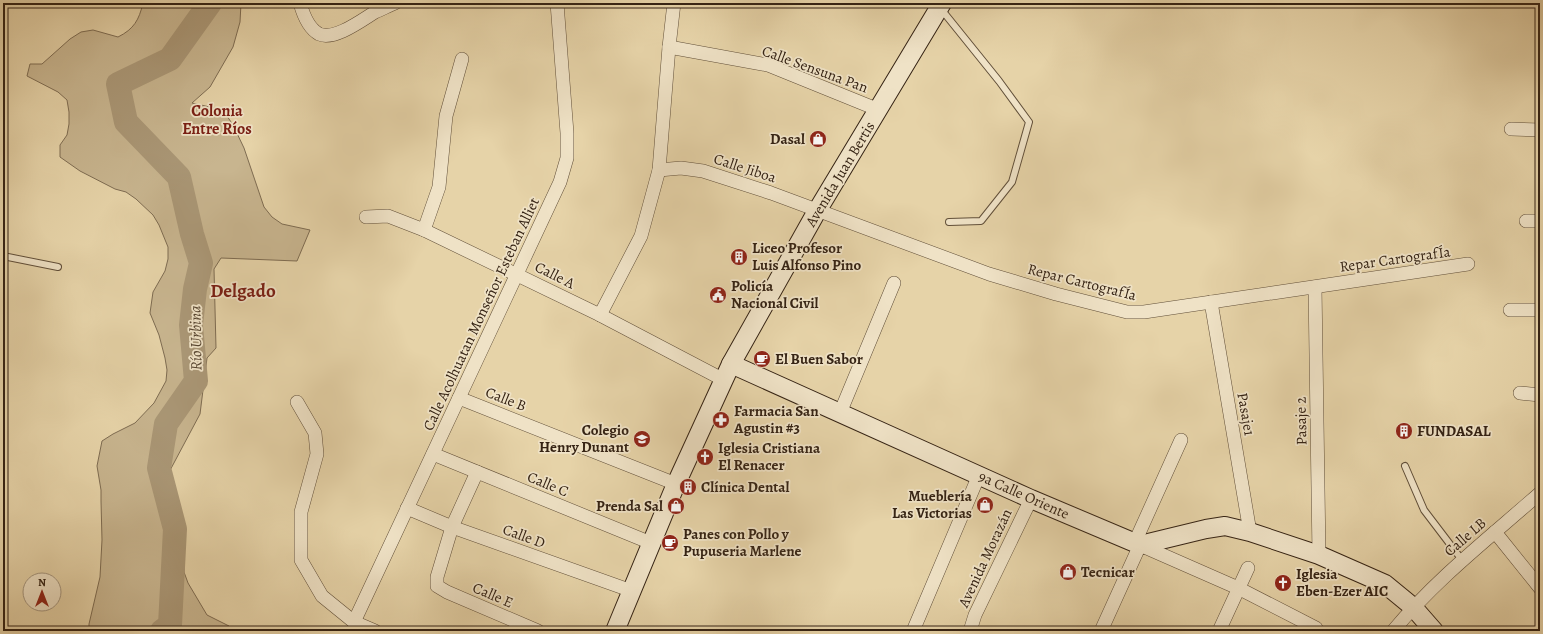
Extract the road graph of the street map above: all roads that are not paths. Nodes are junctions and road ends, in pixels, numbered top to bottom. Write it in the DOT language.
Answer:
graph roads {
  1 [pos="300,3"];
  2 [pos="395,3"];
  3 [pos="557,3"];
  4 [pos="674,3"];
  5 [pos="937,5"];
  6 [pos="669,47"];
  7 [pos="462,59"];
  8 [pos="879,110"];
  9 [pos="1511,129"];
  10 [pos="1540,130"];
  11 [pos="659,170"];
  12 [pos="817,211"];
  13 [pos="366,217"];
  14 [pos="1526,221"];
  15 [pos="1540,221"];
  16 [pos="949,222"];
  17 [pos="424,230"];
  18 [pos="3,256"];
  19 [pos="1468,264"];
  20 [pos="58,267"];
  21 [pos="517,275"];
  22 [pos="894,283"];
  23 [pos="1315,287"];
  24 [pos="1211,302"];
  25 [pos="1510,310"];
  26 [pos="1540,310"];
  27 [pos="600,315"];
  28 [pos="728,372"];
  29 [pos="1520,394"];
  30 [pos="1540,394"];
  31 [pos="459,398"];
  32 [pos="297,402"];
  33 [pos="840,413"];
  34 [pos="1181,440"];
  35 [pos="433,454"];
  36 [pos="1405,466"];
  37 [pos="477,472"];
  38 [pos="979,475"];
  39 [pos="676,484"];
  40 [pos="1540,493"];
  41 [pos="1031,499"];
  42 [pos="407,508"];
  43 [pos="452,527"];
  44 [pos="1250,532"];
  45 [pos="1496,532"];
  46 [pos="651,543"];
  47 [pos="1138,543"];
  48 [pos="1319,555"];
  49 [pos="1462,560"];
  50 [pos="1248,568"];
  51 [pos="1238,588"];
  52 [pos="1540,588"];
  53 [pos="632,591"];
  54 [pos="1413,607"];
  55 [pos="354,622"];
  56 [pos="1316,628"];
  57 [pos="375,631"];
  58 [pos="538,631"];
  59 [pos="615,631"];
  60 [pos="913,631"];
  61 [pos="970,631"];
  62 [pos="1101,631"];
  63 [pos="1219,631"];
  64 [pos="1393,631"];
  65 [pos="1434,631"];
  1 -- 2 [label="street"];
  3 -- 21 [label="street, Calle Acolhuatan Monseñor Esteban Alliet"];
  4 -- 6 [label="street"];
  5 -- 8 [label="street, Avenida Juan Bertis"];
  5 -- 16 [label="lane"];
  6 -- 8 [label="street, Calle Sensuna Pan"];
  6 -- 11 [label="street"];
  7 -- 17 [label="street"];
  8 -- 12 [label="street, Avenida Juan Bertis"];
  9 -- 10 [label="street"];
  11 -- 12 [label="street, Calle Jiboa"];
  11 -- 27 [label="street"];
  12 -- 24 [label="street, Repar CartografÍa"];
  12 -- 28 [label="street, Avenida Juan Bertis"];
  13 -- 17 [label="street, Calle A"];
  14 -- 15 [label="street"];
  17 -- 21 [label="street, Calle A"];
  18 -- 20 [label="lane"];
  19 -- 23 [label="street, Repar CartografÍa"];
  21 -- 27 [label="street, Calle A"];
  21 -- 31 [label="street, Calle Acolhuatan Monseñor Esteban Alliet"];
  22 -- 33 [label="street"];
  23 -- 24 [label="street, Repar CartografÍa"];
  23 -- 48 [label="street, Pasaje 2"];
  24 -- 44 [label="street, Pasaje1"];
  25 -- 26 [label="street"];
  27 -- 28 [label="street, Calle A"];
  28 -- 33 [label="street, 9a Calle Oriente"];
  28 -- 39 [label="street, Avenida Juan Bertis"];
  29 -- 30 [label="street"];
  31 -- 35 [label="street, Calle Acolhuatan Monseñor Esteban Alliet"];
  31 -- 39 [label="street, Calle B"];
  32 -- 55 [label="street"];
  33 -- 38 [label="street, 9a Calle Oriente"];
  34 -- 47 [label="street"];
  35 -- 37 [label="street, Calle C"];
  35 -- 42 [label="street, Calle Acolhuatan Monseñor Esteban Alliet"];
  36 -- 49 [label="lane"];
  37 -- 43 [label="street"];
  37 -- 46 [label="street, Calle C"];
  38 -- 41 [label="street, 9a Calle Oriente"];
  38 -- 60 [label="street"];
  39 -- 46 [label="street, Avenida Juan Bertis"];
  40 -- 45 [label="street, Calle LB"];
  41 -- 47 [label="street, 9a Calle Oriente"];
  41 -- 61 [label="street, Avenida Morazán"];
  42 -- 43 [label="street, Calle D"];
  42 -- 55 [label="street, Calle Acolhuatan Monseñor Esteban Alliet"];
  43 -- 53 [label="street, Calle D"];
  43 -- 58 [label="street, Calle E"];
  44 -- 47 [label="street"];
  44 -- 48 [label="street"];
  45 -- 49 [label="street, Calle LB"];
  45 -- 52 [label="street"];
  46 -- 53 [label="street, Avenida Juan Bertis"];
  47 -- 51 [label="street, 9a Calle Oriente"];
  47 -- 62 [label="street"];
  48 -- 54 [label="street"];
  49 -- 54 [label="street, Calle LB"];
  50 -- 51 [label="street"];
  51 -- 56 [label="street, 9a Calle Oriente"];
  51 -- 63 [label="street"];
  53 -- 59 [label="street, Avenida Juan Bertis"];
  54 -- 64 [label="street, Calle LB"];
  54 -- 65 [label="street"];
  55 -- 57 [label="street"];
}
